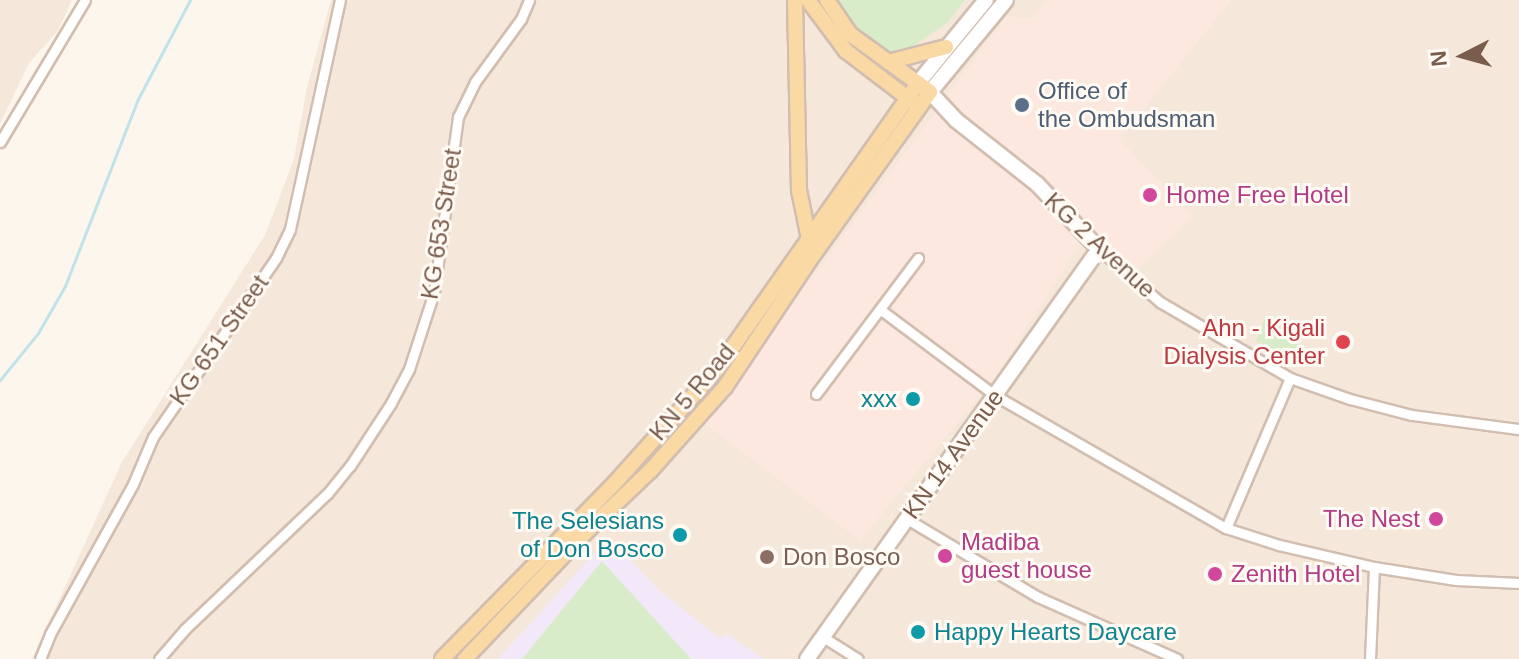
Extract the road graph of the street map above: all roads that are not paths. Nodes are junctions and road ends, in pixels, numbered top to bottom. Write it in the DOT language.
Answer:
graph roads {
  1 [pos="85,0"];
  2 [pos="340,0"];
  3 [pos="529,0"];
  4 [pos="795,0"];
  5 [pos="808,0"];
  6 [pos="827,0"];
  7 [pos="986,0"];
  8 [pos="1006,0"];
  9 [pos="946,47"];
  10 [pos="888,62"];
  11 [pos="924,87"];
  12 [pos="912,102"];
  13 [pos="956,120"];
  14 [pos="0,142"];
  15 [pos="809,239"];
  16 [pos="1099,249"];
  17 [pos="918,258"];
  18 [pos="881,310"];
  19 [pos="1290,378"];
  20 [pos="816,394"];
  21 [pos="996,396"];
  22 [pos="1519,429"];
  23 [pos="907,519"];
  24 [pos="1226,528"];
  25 [pos="1374,567"];
  26 [pos="1519,583"];
  27 [pos="823,637"];
  28 [pos="40,659"];
  29 [pos="159,659"];
  30 [pos="442,659"];
  31 [pos="465,659"];
  32 [pos="807,659"];
  33 [pos="858,659"];
  34 [pos="1177,659"];
  35 [pos="1370,659"];
  1 -- 14 [label="street"];
  2 -- 28 [label="street, KG 651 Street"];
  3 -- 29 [label="street, KG 653 Street"];
  4 -- 15 [label="main road"];
  5 -- 12 [label="main road"];
  6 -- 10 [label="main road"];
  7 -- 9 [label="main road"];
  8 -- 11 [label="main road"];
  9 -- 10 [label="main road"];
  9 -- 11 [label="main road"];
  10 -- 11 [label="main road"];
  11 -- 12 [label="main road, KN 5 Road"];
  11 -- 13 [label="main road, KG 2 Avenue"];
  12 -- 13 [label="main road"];
  12 -- 15 [label="main road, KN 5 Road"];
  12 -- 31 [label="main road, KN 5 Road"];
  13 -- 16 [label="main road, KG 2 Avenue"];
  15 -- 30 [label="main road, KN 5 Road"];
  16 -- 19 [label="street, KG 2 Avenue"];
  16 -- 21 [label="main road, KN 14 Avenue"];
  17 -- 18 [label="street"];
  18 -- 20 [label="street"];
  18 -- 21 [label="street"];
  19 -- 22 [label="street, KG 2 Avenue"];
  19 -- 24 [label="street"];
  21 -- 23 [label="main road, KN 14 Avenue"];
  21 -- 24 [label="street"];
  23 -- 27 [label="main road, KN 14 Avenue"];
  23 -- 34 [label="street"];
  24 -- 25 [label="street"];
  25 -- 26 [label="street"];
  25 -- 35 [label="street"];
  27 -- 32 [label="main road, KN 14 Avenue"];
  27 -- 33 [label="street"];
}
